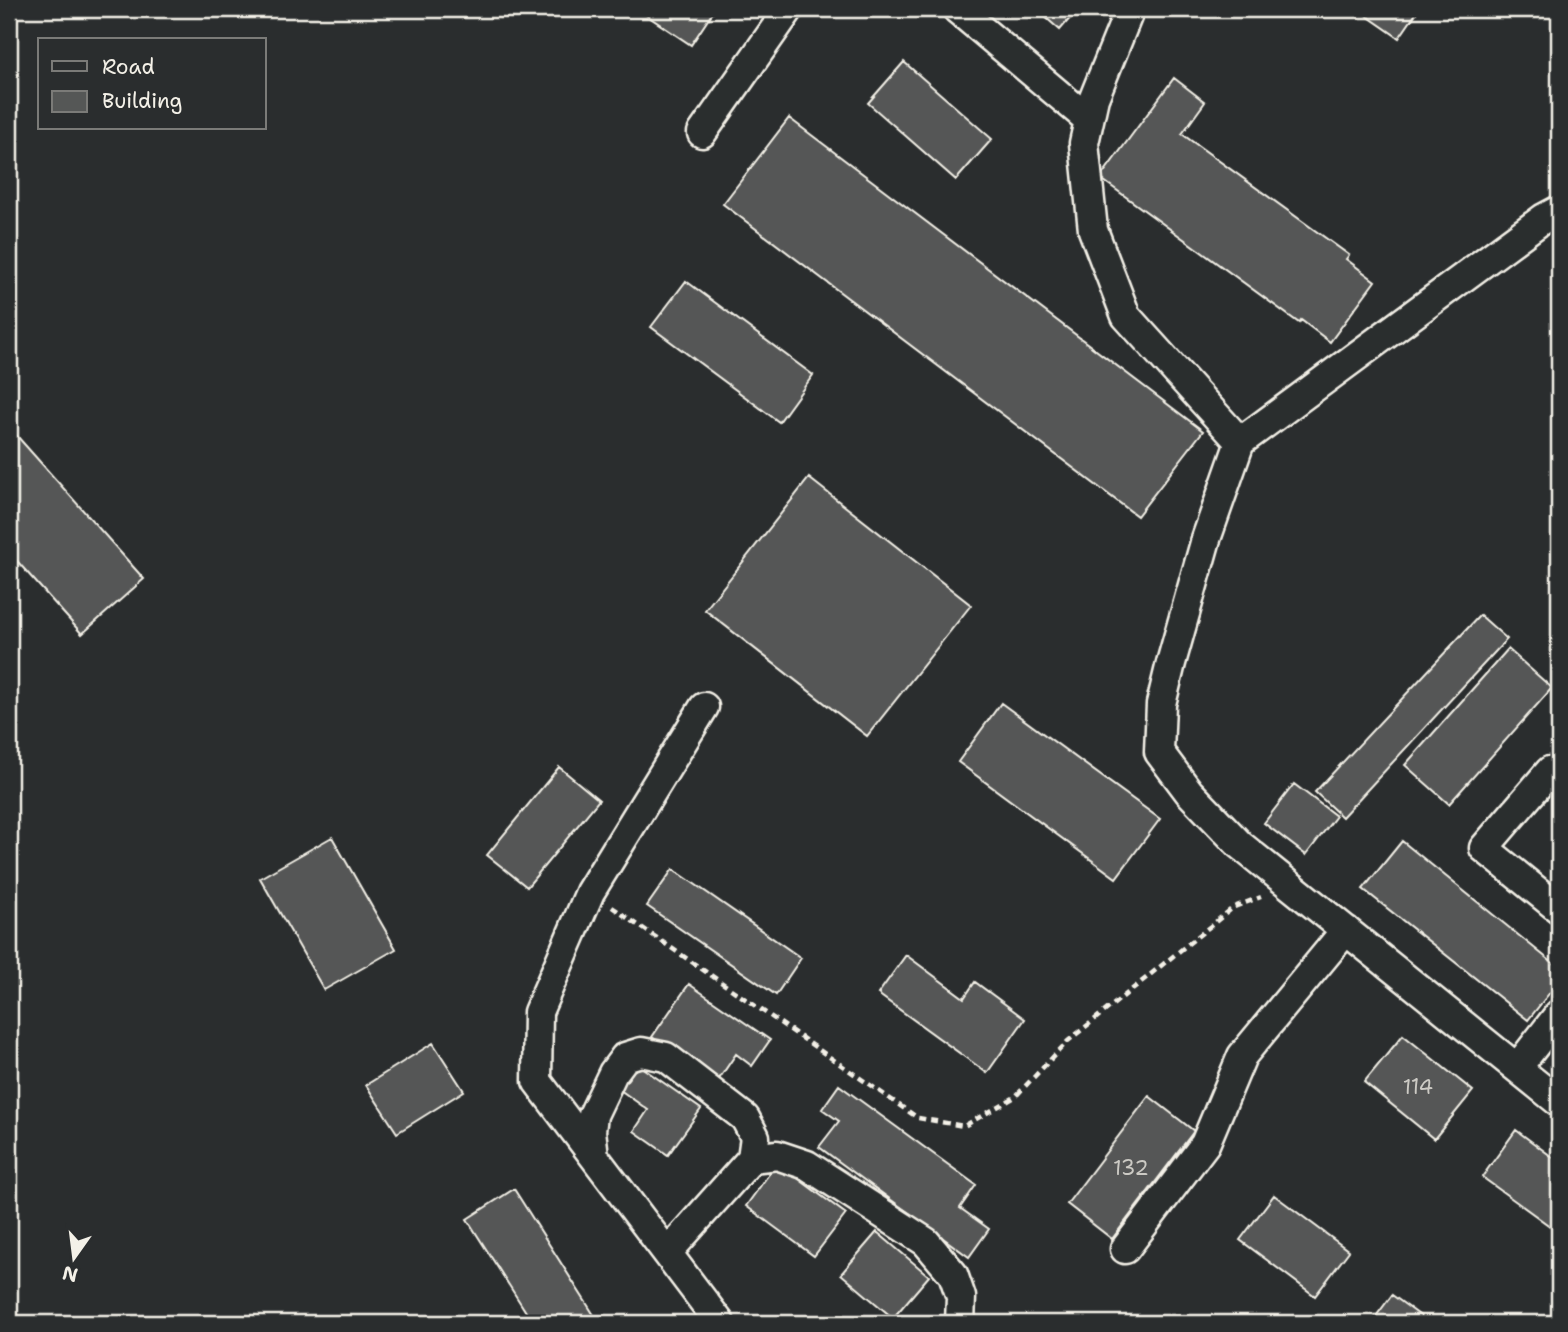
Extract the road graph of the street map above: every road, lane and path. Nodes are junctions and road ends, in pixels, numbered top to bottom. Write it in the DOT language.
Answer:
graph roads {
  1 [pos="789,9"];
  2 [pos="957,9"];
  3 [pos="1130,9"];
  4 [pos="1089,120"];
  5 [pos="702,133"];
  6 [pos="1559,210"];
  7 [pos="1240,442"];
  8 [pos="705,706"];
  9 [pos="1559,774"];
  10 [pos="1291,885"];
  11 [pos="590,892"];
  12 [pos="1559,909"];
  13 [pos="1346,930"];
  14 [pos="1559,1014"];
  15 [pos="1517,1068"];
  16 [pos="1559,1102"];
  17 [pos="593,1156"];
  18 [pos="752,1158"];
  19 [pos="1125,1249"];
  20 [pos="667,1253"];
  21 [pos="720,1323"];
  22 [pos="960,1323"];
  1 -- 5 [label="street"];
  2 -- 4 [label="street"];
  3 -- 4 [label="street"];
  4 -- 7 [label="street"];
  6 -- 7 [label="street"];
  7 -- 10 [label="street"];
  8 -- 11 [label="street"];
  9 -- 12 [label="street"];
  10 -- 11 [label="path"];
  10 -- 13 [label="street"];
  11 -- 17 [label="street"];
  13 -- 15 [label="street"];
  13 -- 19 [label="street"];
  14 -- 15 [label="street"];
  15 -- 16 [label="street"];
  17 -- 18 [label="street"];
  17 -- 20 [label="street"];
  18 -- 20 [label="street"];
  18 -- 22 [label="street"];
  20 -- 21 [label="street"];
}
